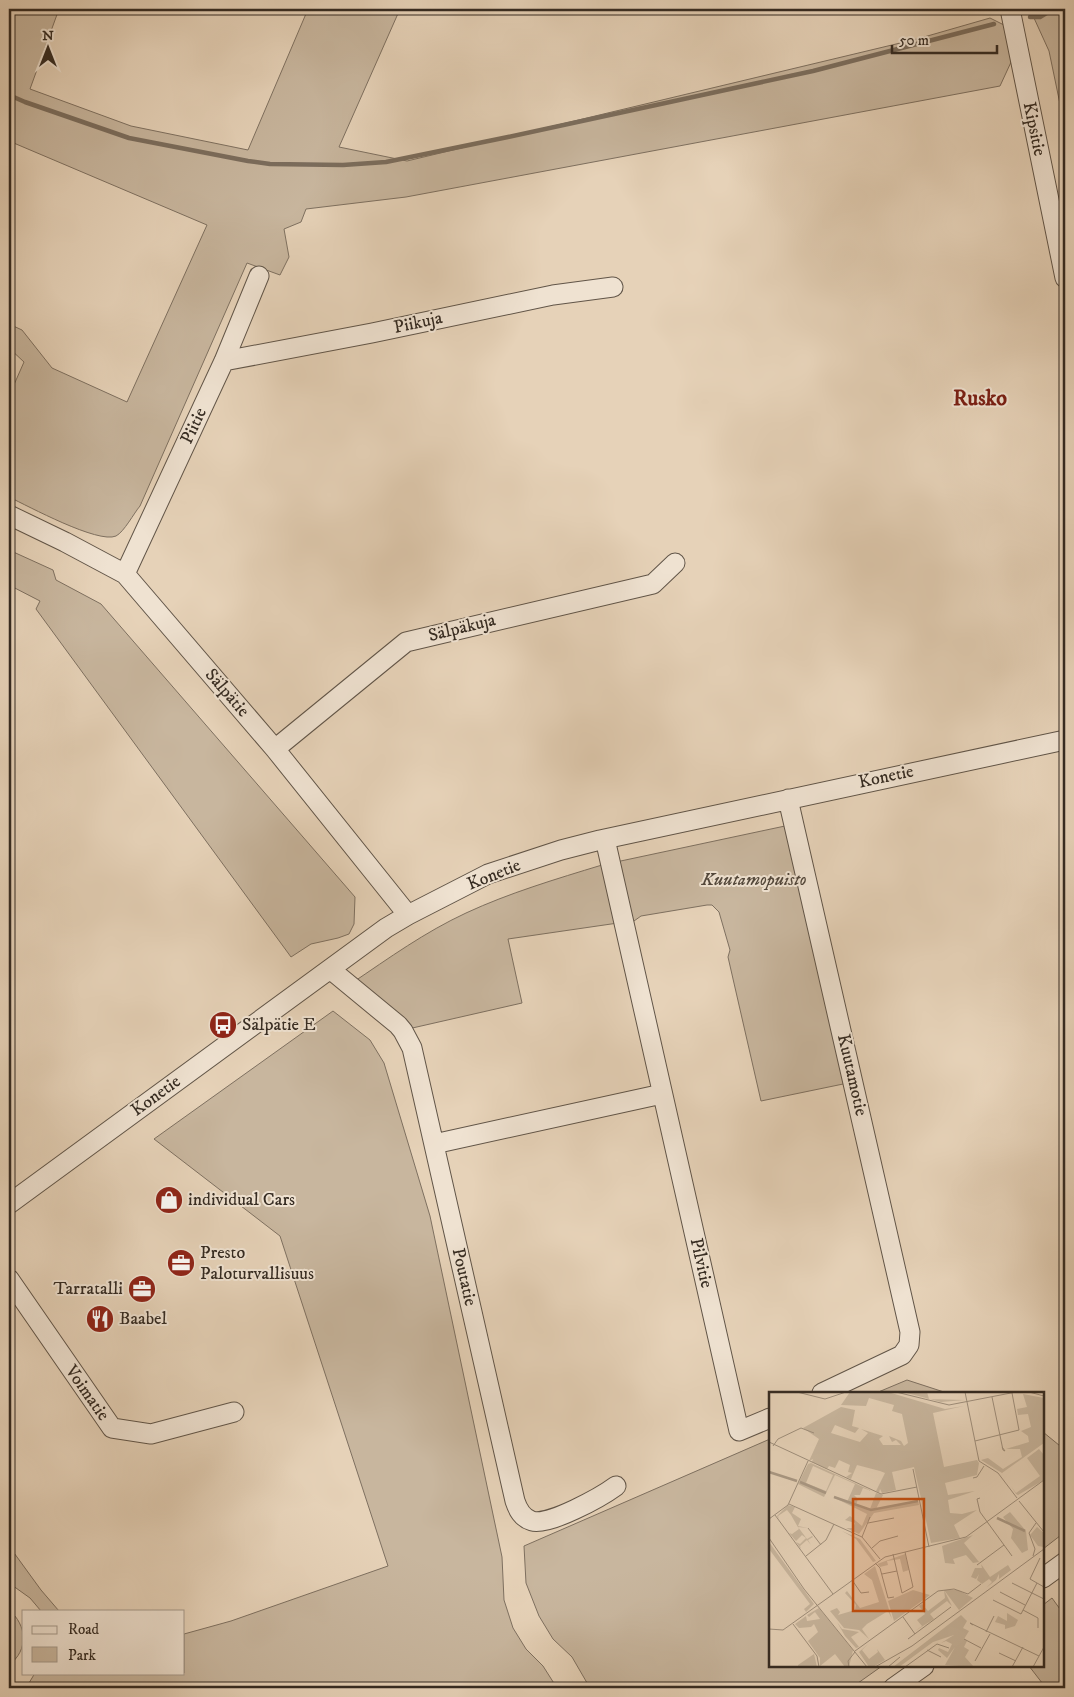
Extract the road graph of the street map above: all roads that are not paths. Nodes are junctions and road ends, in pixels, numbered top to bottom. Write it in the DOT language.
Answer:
graph roads {
  1 [pos="1010,9"];
  2 [pos="259,276"];
  3 [pos="1065,278"];
  4 [pos="613,287"];
  5 [pos="224,360"];
  6 [pos="9,515"];
  7 [pos="675,563"];
  8 [pos="125,574"];
  9 [pos="1065,740"];
  10 [pos="275,750"];
  11 [pos="788,799"];
  12 [pos="605,839"];
  13 [pos="408,915"];
  14 [pos="330,969"];
  15 [pos="662,1094"];
  16 [pos="434,1144"];
  17 [pos="9,1204"];
  18 [pos="9,1279"];
  19 [pos="824,1392"];
  20 [pos="234,1412"];
  21 [pos="769,1418"];
  22 [pos="616,1486"];
  23 [pos="1065,1562"];
  24 [pos="1044,1577"];
  25 [pos="923,1667"];
  26 [pos="893,1688"];
  1 -- 3 [label="street, Kipsitie"];
  2 -- 5 [label="street, Piitie"];
  4 -- 5 [label="street, Piikuja"];
  5 -- 8 [label="street, Piitie"];
  6 -- 8 [label="street, Sälpätie"];
  7 -- 10 [label="street, Sälpäkuja"];
  8 -- 10 [label="street, Sälpätie"];
  9 -- 11 [label="street, Konetie"];
  10 -- 13 [label="street, Sälpätie"];
  11 -- 12 [label="street, Konetie"];
  11 -- 19 [label="street, Kuutamotie"];
  12 -- 13 [label="street, Konetie"];
  12 -- 15 [label="street, Pilvitie"];
  13 -- 14 [label="street, Konetie"];
  14 -- 16 [label="street, Poutatie"];
  14 -- 17 [label="street, Konetie"];
  15 -- 16 [label="street"];
  15 -- 21 [label="street, Pilvitie"];
  16 -- 22 [label="street, Poutatie"];
  18 -- 20 [label="street, Voimatie"];
  23 -- 24 [label="street"];
  25 -- 26 [label="street"];
}
